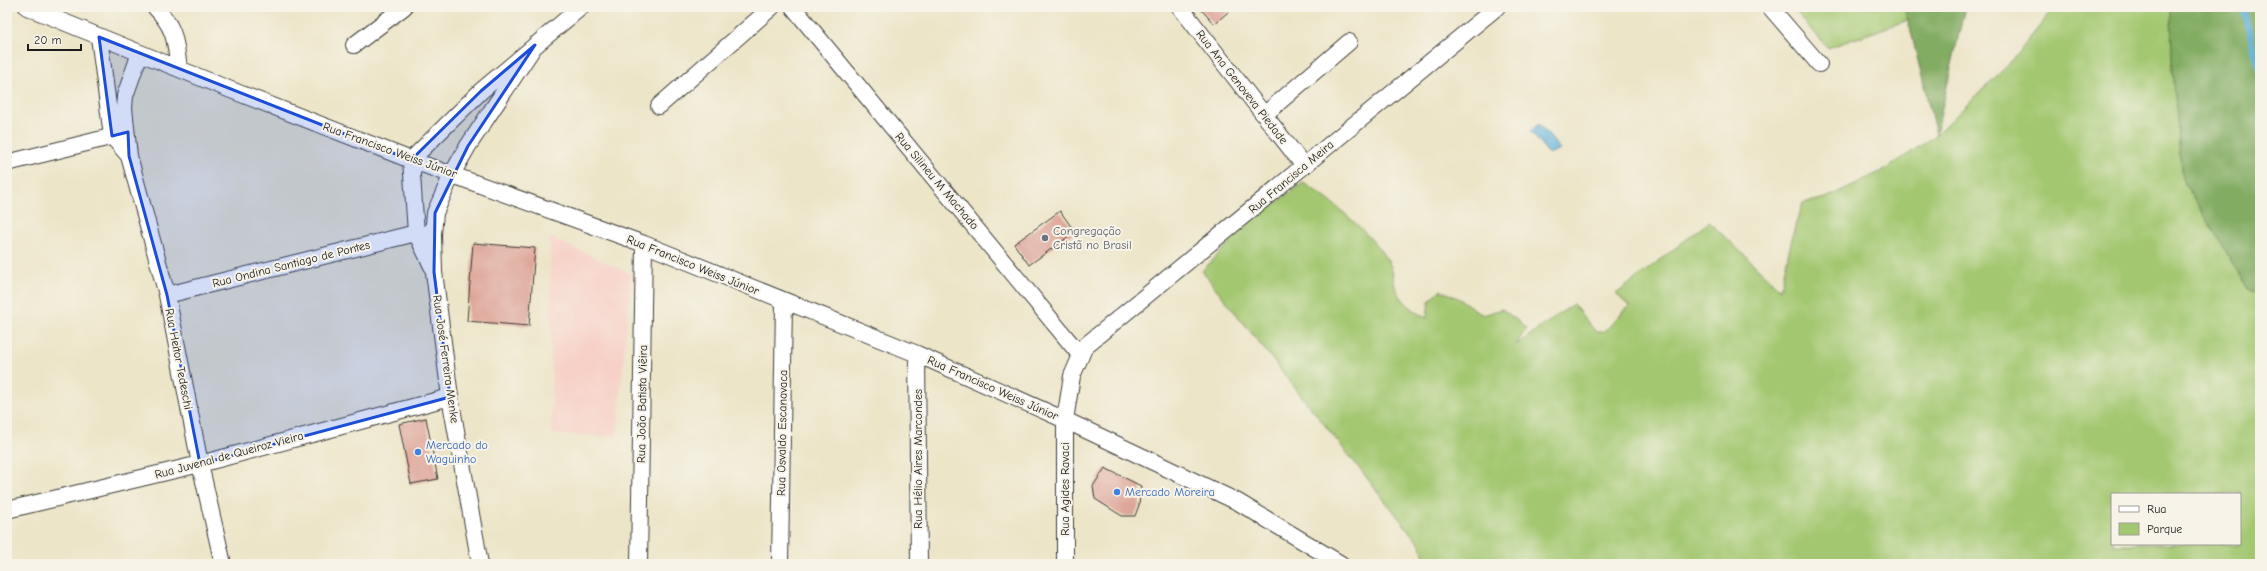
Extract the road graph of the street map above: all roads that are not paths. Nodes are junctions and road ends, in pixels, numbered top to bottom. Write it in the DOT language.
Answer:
graph roads {
  1 [pos="155,7"];
  2 [pos="402,7"];
  3 [pos="581,7"];
  4 [pos="772,7"];
  5 [pos="793,7"];
  6 [pos="1180,7"];
  7 [pos="1497,7"];
  8 [pos="1770,7"];
  9 [pos="36,8"];
  10 [pos="99,37"];
  11 [pos="1349,42"];
  12 [pos="354,45"];
  13 [pos="535,45"];
  14 [pos="140,53"];
  15 [pos="1819,64"];
  16 [pos="179,68"];
  17 [pos="659,106"];
  18 [pos="1264,115"];
  19 [pos="128,132"];
  20 [pos="112,136"];
  21 [pos="129,156"];
  22 [pos="411,160"];
  23 [pos="7,163"];
  24 [pos="1304,166"];
  25 [pos="452,174"];
  26 [pos="416,233"];
  27 [pos="433,234"];
  28 [pos="644,244"];
  29 [pos="434,272"];
  30 [pos="167,295"];
  31 [pos="784,302"];
  32 [pos="1083,351"];
  33 [pos="917,354"];
  34 [pos="450,397"];
  35 [pos="1065,420"];
  36 [pos="200,464"];
  37 [pos="7,510"];
  38 [pos="223,564"];
  39 [pos="480,564"];
  40 [pos="639,564"];
  41 [pos="780,564"];
  42 [pos="918,564"];
  43 [pos="1065,564"];
  44 [pos="1341,564"];
  1 -- 16 [label="street"];
  2 -- 12 [label="street"];
  3 -- 13 [label="street"];
  4 -- 17 [label="street"];
  5 -- 32 [label="street, Rua Silineu M Machado"];
  6 -- 18 [label="street, Rua Ana Genoveva Piedade"];
  7 -- 24 [label="street, Rua Francisca Meira"];
  8 -- 15 [label="street"];
  9 -- 10 [label="street, Rua Francisco Weiss Júnior"];
  10 -- 14 [label="street, Rua Francisco Weiss Júnior"];
  10 -- 20 [label="street"];
  11 -- 18 [label="street"];
  13 -- 22 [label="street"];
  13 -- 25 [label="street, Rua José Ferreira Menke"];
  14 -- 16 [label="street, Rua Francisco Weiss Júnior"];
  14 -- 19 [label="street, Rua Heitor Tedeschi"];
  16 -- 22 [label="street, Rua Francisco Weiss Júnior"];
  18 -- 24 [label="street, Rua Ana Genoveva Piedade"];
  19 -- 20 [label="street"];
  19 -- 21 [label="street, Rua Heitor Tedeschi"];
  20 -- 21 [label="street, Rua Heitor Tedeschi"];
  20 -- 23 [label="street"];
  21 -- 30 [label="street, Rua Heitor Tedeschi"];
  22 -- 25 [label="street, Rua Francisco Weiss Júnior"];
  22 -- 26 [label="street, Rua José Ferreira Menke"];
  24 -- 32 [label="street, Rua Francisca Meira"];
  25 -- 27 [label="street, Rua José Ferreira Menke"];
  25 -- 28 [label="street, Rua Francisco Weiss Júnior"];
  26 -- 27 [label="street, Rua Ondina Santiago de Pontes"];
  26 -- 29 [label="street, Rua José Ferreira Menke"];
  26 -- 30 [label="street, Rua Ondina Santiago de Pontes"];
  27 -- 29 [label="street, Rua José Ferreira Menke"];
  28 -- 31 [label="street, Rua Francisco Weiss Júnior"];
  28 -- 40 [label="street, Rua João Batista Viêira"];
  29 -- 34 [label="street, Rua José Ferreira Menke"];
  30 -- 36 [label="street, Rua Heitor Tedeschi"];
  31 -- 33 [label="street, Rua Francisco Weiss Júnior"];
  31 -- 41 [label="street, Rua Osvaldo Escanavaca"];
  32 -- 35 [label="street, Rua Agides Ravaci"];
  33 -- 35 [label="street, Rua Francisco Weiss Júnior"];
  33 -- 42 [label="street, Rua Hélio Aires Marcondes"];
  34 -- 36 [label="street, Rua Juvenal de Queiroz Vieira"];
  34 -- 39 [label="street, Rua José Ferreira Menke"];
  35 -- 43 [label="street, Rua Agides Ravaci"];
  35 -- 44 [label="street, Rua Francisco Weiss Júnior"];
  36 -- 37 [label="street, Rua Juvenal de Queiroz Vieira"];
  36 -- 38 [label="street, Rua Heitor Tedeschi"];
}
